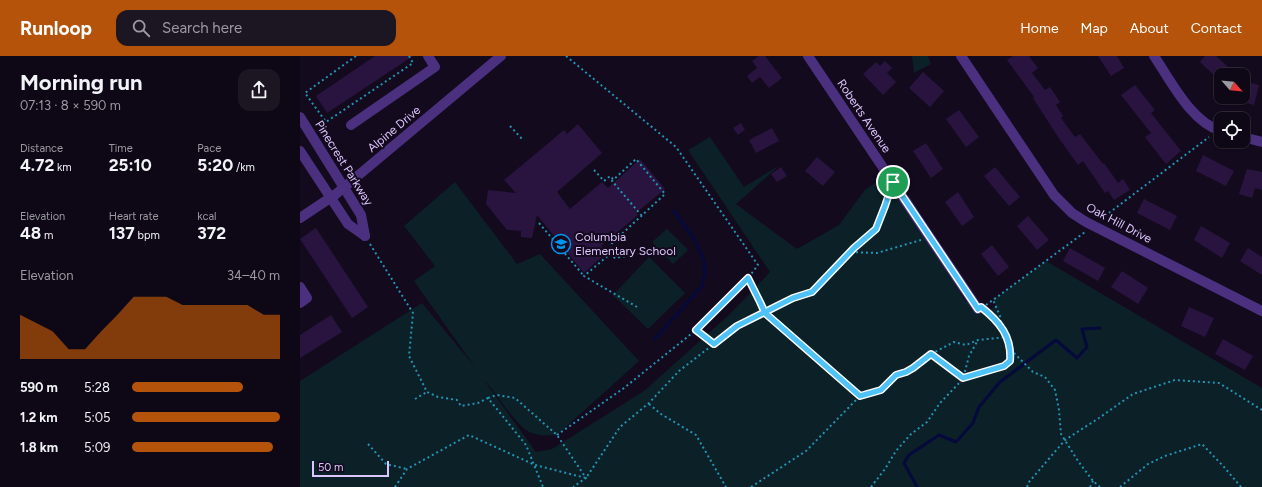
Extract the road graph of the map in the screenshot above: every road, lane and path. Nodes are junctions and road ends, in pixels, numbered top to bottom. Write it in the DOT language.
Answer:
graph roads {
  1 [pos="356,56"];
  2 [pos="408,56"];
  3 [pos="428,56"];
  4 [pos="501,56"];
  5 [pos="566,56"];
  6 [pos="808,56"];
  7 [pos="961,56"];
  8 [pos="1154,56"];
  9 [pos="300,117"];
  10 [pos="351,125"];
  11 [pos="510,126"];
  12 [pos="1214,128"];
  13 [pos="1250,139"];
  14 [pos="522,140"];
  15 [pos="1262,142"];
  16 [pos="300,151"];
  17 [pos="594,170"];
  18 [pos="614,180"];
  19 [pos="893,182"];
  20 [pos="344,187"];
  21 [pos="330,198"];
  22 [pos="642,216"];
  23 [pos="300,218"];
  24 [pos="539,223"];
  25 [pos="365,236"];
  26 [pos="929,237"];
  27 [pos="655,246"];
  28 [pos="850,252"];
  29 [pos="610,254"];
  30 [pos="584,276"];
  31 [pos="748,278"];
  32 [pos="300,287"];
  33 [pos="993,300"];
  34 [pos="300,303"];
  35 [pos="637,307"];
  36 [pos="982,307"];
  37 [pos="1262,311"];
  38 [pos="765,313"];
  39 [pos="696,330"];
  40 [pos="1007,337"];
  41 [pos="978,340"];
  42 [pos="714,344"];
  43 [pos="1011,350"];
  44 [pos="931,354"];
  45 [pos="963,378"];
  46 [pos="426,392"];
  47 [pos="860,396"];
  48 [pos="488,398"];
  49 [pos="415,399"];
  50 [pos="649,404"];
  51 [pos="1262,410"];
  52 [pos="557,435"];
  53 [pos="1065,440"];
  54 [pos="368,444"];
  55 [pos="535,465"];
  56 [pos="407,469"];
  57 [pos="586,478"];
  58 [pos="1093,481"];
  59 [pos="395,487"];
  60 [pos="544,487"];
  61 [pos="573,487"];
  62 [pos="726,487"];
  63 [pos="751,487"];
  64 [pos="871,487"];
  65 [pos="1027,487"];
  66 [pos="1090,487"];
  67 [pos="1100,487"];
  68 [pos="1120,487"];
  69 [pos="1241,487"];
  1 -- 2 [label="path"];
  3 -- 10 [label="street"];
  4 -- 20 [label="street, Alpine Drive"];
  5 -- 31 [label="path"];
  6 -- 19 [label="street, Roberts Avenue"];
  7 -- 37 [label="street, Oak Hill Drive"];
  8 -- 12 [label="street"];
  9 -- 20 [label="street, Pinecrest Parkway"];
  11 -- 14 [label="path"];
  13 -- 15 [label="street"];
  16 -- 21 [label="street"];
  17 -- 18 [label="path"];
  18 -- 22 [label="path"];
  18 -- 22 [label="path"];
  19 -- 26 [label="street, Roberts Avenue"];
  19 -- 28 [label="path"];
  20 -- 21 [label="street, Alpine Drive"];
  20 -- 25 [label="street, Pinecrest Parkway"];
  21 -- 23 [label="street, Alpine Drive"];
  21 -- 25 [label="street"];
  22 -- 29 [label="path"];
  24 -- 30 [label="path"];
  25 -- 46 [label="path"];
  26 -- 28 [label="path"];
  26 -- 36 [label="street, Roberts Avenue"];
  27 -- 29 [label="path"];
  28 -- 38 [label="path"];
  29 -- 30 [label="path"];
  30 -- 35 [label="path"];
  31 -- 38 [label="path"];
  31 -- 39 [label="path"];
  32 -- 34 [label="street"];
  33 -- 36 [label="path"];
  36 -- 40 [label="path"];
  38 -- 42 [label="path"];
  38 -- 47 [label="path"];
  39 -- 42 [label="path"];
  39 -- 52 [label="path"];
  40 -- 41 [label="path"];
  40 -- 43 [label="path"];
  41 -- 44 [label="path"];
  41 -- 45 [label="path"];
  42 -- 50 [label="path"];
  43 -- 45 [label="path"];
  43 -- 53 [label="path"];
  44 -- 45 [label="path"];
  44 -- 47 [label="path"];
  45 -- 64 [label="path"];
  46 -- 48 [label="path"];
  46 -- 49 [label="path"];
  47 -- 63 [label="path"];
  48 -- 52 [label="path"];
  48 -- 55 [label="path"];
  50 -- 57 [label="path"];
  50 -- 62 [label="path"];
  51 -- 53 [label="path"];
  52 -- 57 [label="path"];
  53 -- 58 [label="path"];
  53 -- 65 [label="path"];
  54 -- 56 [label="path"];
  55 -- 56 [label="path"];
  55 -- 57 [label="path"];
  55 -- 60 [label="path"];
  56 -- 59 [label="path"];
  57 -- 61 [label="path"];
  58 -- 66 [label="path"];
  58 -- 67 [label="path"];
  68 -- 69 [label="path"];
}
